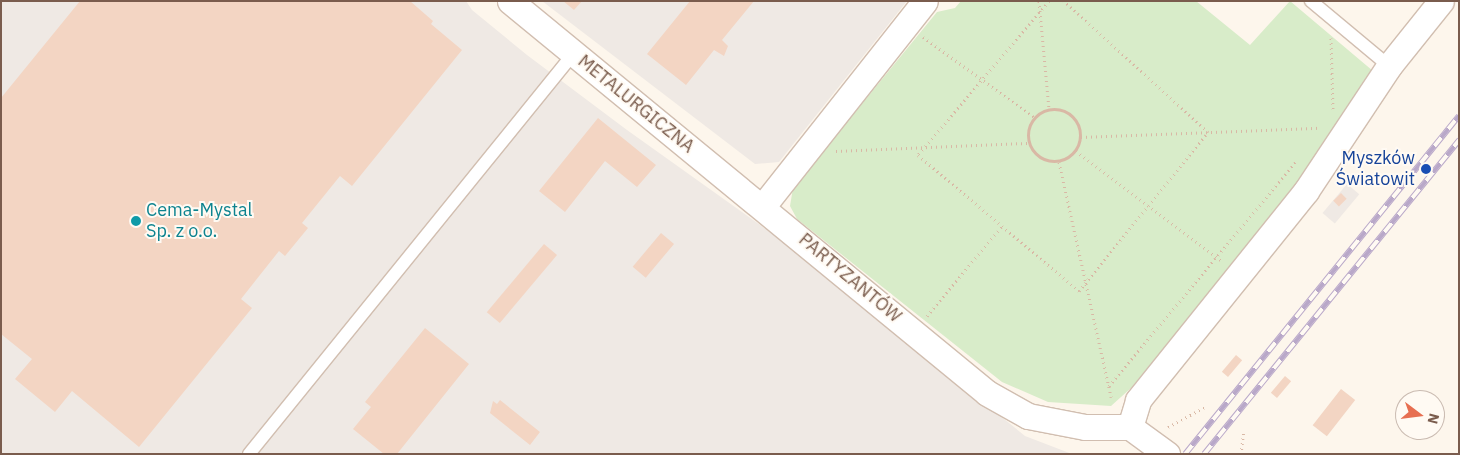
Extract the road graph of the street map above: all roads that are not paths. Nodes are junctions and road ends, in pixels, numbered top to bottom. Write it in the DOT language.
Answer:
graph roads {
  1 [pos="510,1"];
  2 [pos="926,1"];
  3 [pos="1311,1"];
  4 [pos="1441,1"];
  5 [pos="574,53"];
  6 [pos="1390,66"];
  7 [pos="763,206"];
  8 [pos="1130,427"];
  9 [pos="1160,447"];
  10 [pos="248,454"];
  1 -- 5 [label="street, METALURGICZNA"];
  2 -- 7 [label="street"];
  3 -- 6 [label="lane"];
  4 -- 6 [label="street"];
  5 -- 7 [label="street, METALURGICZNA"];
  5 -- 10 [label="lane"];
  6 -- 8 [label="street"];
  7 -- 8 [label="street, PARTYZANTÓW"];
  8 -- 9 [label="street, PARTYZANTÓW"];
}
